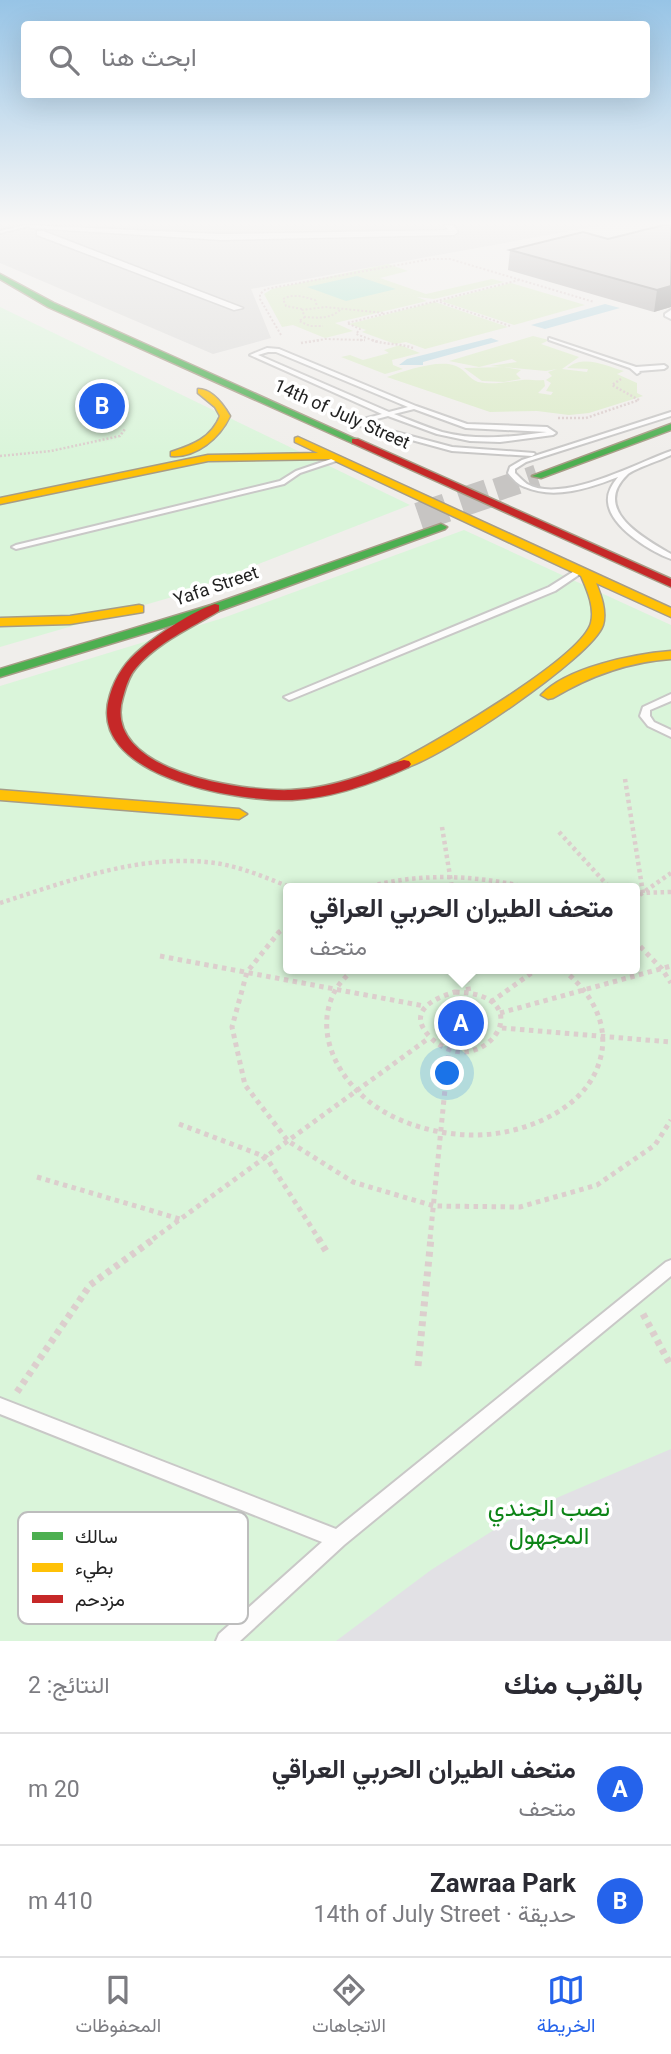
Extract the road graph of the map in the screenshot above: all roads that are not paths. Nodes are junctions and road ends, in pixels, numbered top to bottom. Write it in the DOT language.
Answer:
graph roads {
  1 [pos="26,302"];
  2 [pos="47,302"];
  3 [pos="66,302"];
  4 [pos="81,302"];
  5 [pos="221,302"];
  6 [pos="238,308"];
  7 [pos="40,309"];
  8 [pos="551,339"];
  9 [pos="671,361"];
  10 [pos="139,362"];
  11 [pos="668,369"];
  12 [pos="307,401"];
  13 [pos="414,407"];
  14 [pos="236,409"];
  15 [pos="388,414"];
  16 [pos="671,414"];
  17 [pos="352,421"];
  18 [pos="671,427"];
  19 [pos="283,432"];
  20 [pos="671,439"];
  21 [pos="566,449"];
  22 [pos="671,453"];
  23 [pos="334,458"];
  24 [pos="459,468"];
  25 [pos="626,471"];
  26 [pos="537,476"];
  27 [pos="554,482"];
  28 [pos="496,484"];
  29 [pos="0,492"];
  30 [pos="0,501"];
  31 [pos="546,506"];
  32 [pos="441,527"];
  33 [pos="608,533"];
  34 [pos="16,547"];
  35 [pos="671,558"];
  36 [pos="583,573"];
  37 [pos="671,573"];
  38 [pos="671,583"];
  39 [pos="671,597"];
  40 [pos="201,599"];
  41 [pos="157,606"];
  42 [pos="671,613"];
  43 [pos="0,622"];
  44 [pos="671,655"];
  45 [pos="0,659"];
  46 [pos="0,674"];
  47 [pos="289,696"];
  48 [pos="670,698"];
  49 [pos="533,706"];
  50 [pos="671,734"];
  51 [pos="0,794"];
  52 [pos="262,814"];
  53 [pos="671,1267"];
  54 [pos="3,1407"];
  55 [pos="338,1539"];
  56 [pos="248,1621"];
  57 [pos="245,1624"];
  58 [pos="226,1641"];
  1 -- 7 [label="main road, 14th of July Street"];
  2 -- 38 [label="main road, 14th of July Street"];
  3 -- 37 [label="main road"];
  4 -- 12 [label="main road, 14th of July Street"];
  5 -- 6 [label="street"];
  7 -- 10 [label="main road"];
  7 -- 39 [label="main road, 14th of July Street"];
  8 -- 11 [label="lane"];
  9 -- 11 [label="lane"];
  13 -- 15 [label="lane"];
  13 -- 15 [label="lane"];
  13 -- 15 [label="lane"];
  14 -- 29 [label="main road"];
  15 -- 17 [label="lane"];
  16 -- 21 [label="lane"];
  17 -- 21 [label="lane"];
  17 -- 24 [label="main road, 14th of July Street"];
  18 -- 26 [label="main road"];
  19 -- 23 [label="main road"];
  20 -- 27 [label="main road"];
  21 -- 25 [label="lane"];
  22 -- 25 [label="lane"];
  23 -- 30 [label="main road"];
  23 -- 34 [label="lane"];
  23 -- 36 [label="main road"];
  25 -- 35 [label="lane"];
  28 -- 31 [label="main road"];
  32 -- 40 [label="main road, Yafa Street"];
  33 -- 35 [label="main road"];
  36 -- 40 [label="main road"];
  36 -- 42 [label="main road"];
  36 -- 47 [label="lane"];
  40 -- 45 [label="main road, Yafa Street"];
  40 -- 46 [label="main road, Yafa Street"];
  41 -- 43 [label="main road"];
  44 -- 49 [label="main road"];
  48 -- 50 [label="lane"];
  51 -- 52 [label="main road"];
  53 -- 55 [label="lane"];
  54 -- 55 [label="lane"];
  55 -- 56 [label="lane"];
  57 -- 58 [label="lane"];
}
